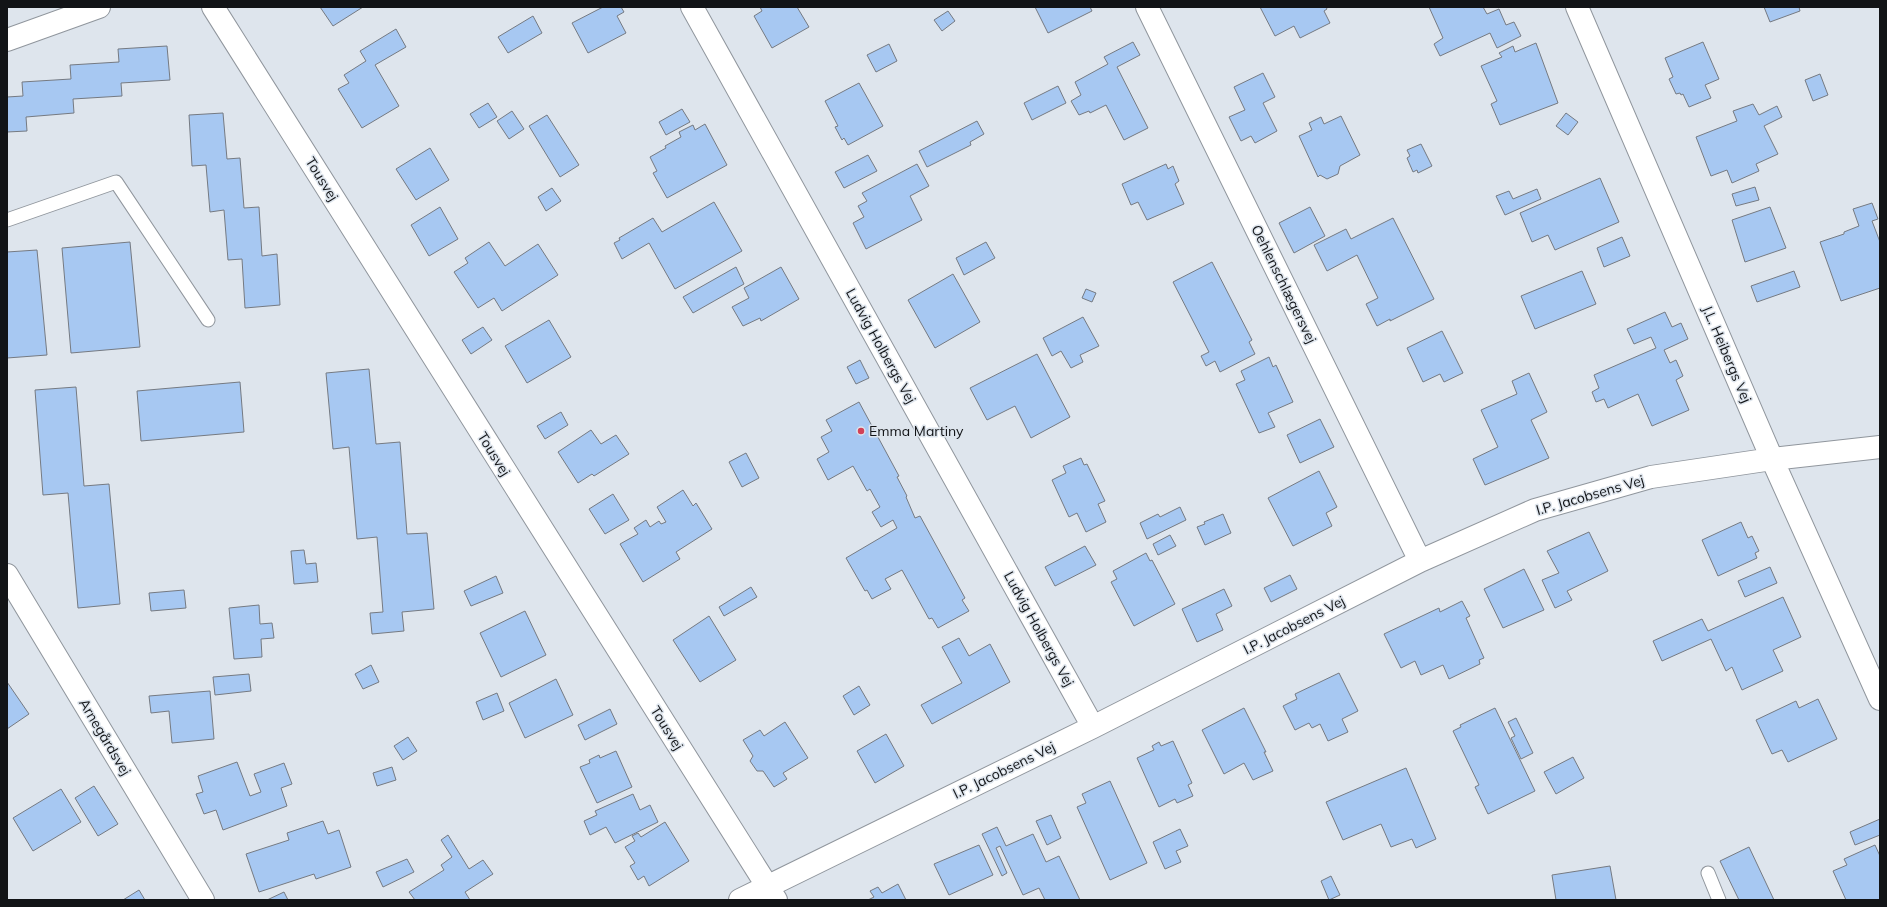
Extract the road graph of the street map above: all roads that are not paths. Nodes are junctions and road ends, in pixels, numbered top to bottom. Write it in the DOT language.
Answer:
graph roads {
  1 [pos="99,7"];
  2 [pos="213,7"];
  3 [pos="692,7"];
  4 [pos="1147,7"];
  5 [pos="1577,7"];
  6 [pos="7,40"];
  7 [pos="7,220"];
  8 [pos="208,320"];
  9 [pos="1880,447"];
  10 [pos="1772,459"];
  11 [pos="1420,561"];
  12 [pos="7,575"];
  13 [pos="1880,700"];
  14 [pos="1093,727"];
  15 [pos="1708,873"];
  16 [pos="772,893"];
  17 [pos="203,900"];
  18 [pos="740,900"];
  19 [pos="1719,900"];
  1 -- 6 [label="street"];
  2 -- 16 [label="street, Tousvej"];
  3 -- 14 [label="street, Ludvig Holbergs Vej"];
  4 -- 11 [label="street, Oehlenschlægersvej"];
  5 -- 10 [label="street, J.L. Heibergs Vej"];
  7 -- 8 [label="lane"];
  9 -- 10 [label="street, I.P. Jacobsens Vej"];
  10 -- 11 [label="street, I.P. Jacobsens Vej"];
  10 -- 13 [label="street, J.L. Heibergs Vej"];
  11 -- 14 [label="street, I.P. Jacobsens Vej"];
  12 -- 17 [label="street, Arnegårdsvej"];
  14 -- 16 [label="street, I.P. Jacobsens Vej"];
  15 -- 19 [label="lane"];
  16 -- 18 [label="street, I.P. Jacobsens Vej"];
}
